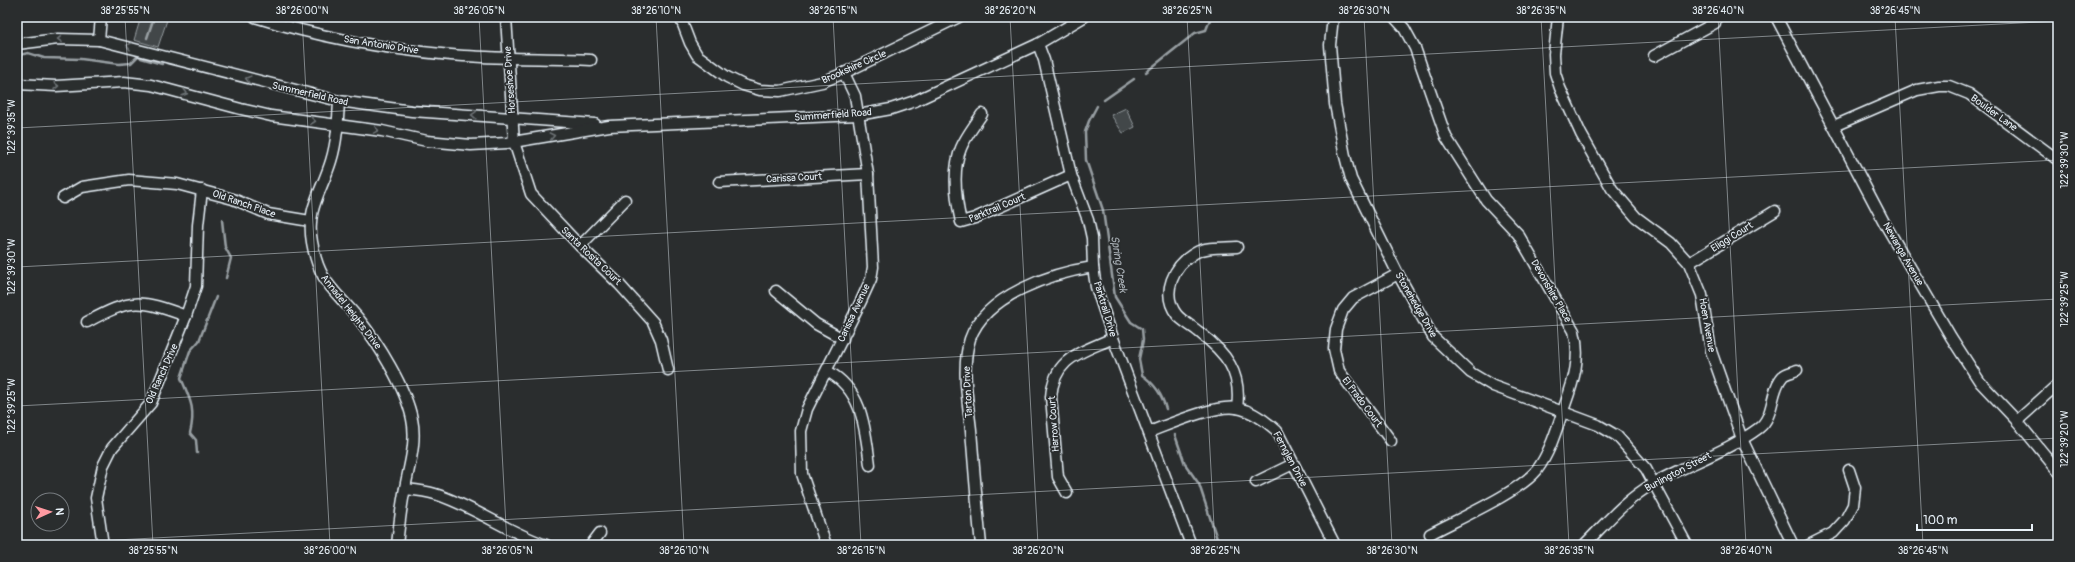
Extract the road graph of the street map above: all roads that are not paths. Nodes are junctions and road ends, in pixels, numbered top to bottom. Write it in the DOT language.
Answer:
graph roads {
  1 [pos="101,17"];
  2 [pos="255,17"];
  3 [pos="506,17"];
  4 [pos="680,17"];
  5 [pos="959,17"];
  6 [pos="1084,17"];
  7 [pos="1333,17"];
  8 [pos="1394,17"];
  9 [pos="1558,17"];
  10 [pos="1712,17"];
  11 [pos="1776,17"];
  12 [pos="99,40"];
  13 [pos="17,44"];
  14 [pos="1038,44"];
  15 [pos="1654,56"];
  16 [pos="509,57"];
  17 [pos="591,60"];
  18 [pos="844,73"];
  19 [pos="17,84"];
  20 [pos="339,101"];
  21 [pos="982,114"];
  22 [pos="858,115"];
  23 [pos="513,118"];
  24 [pos="338,124"];
  25 [pos="609,126"];
  26 [pos="1834,126"];
  27 [pos="514,142"];
  28 [pos="2058,160"];
  29 [pos="868,174"];
  30 [pos="1071,175"];
  31 [pos="719,182"];
  32 [pos="202,190"];
  33 [pos="63,198"];
  34 [pos="625,200"];
  35 [pos="1775,211"];
  36 [pos="310,221"];
  37 [pos="580,246"];
  38 [pos="1237,247"];
  39 [pos="1689,263"];
  40 [pos="1093,268"];
  41 [pos="1398,274"];
  42 [pos="776,291"];
  43 [pos="186,316"];
  44 [pos="87,322"];
  45 [pos="1113,338"];
  46 [pos="843,339"];
  47 [pos="668,370"];
  48 [pos="1797,370"];
  49 [pos="827,371"];
  50 [pos="2058,384"];
  51 [pos="1238,408"];
  52 [pos="1563,411"];
  53 [pos="2017,421"];
  54 [pos="1149,432"];
  55 [pos="1742,439"];
  56 [pos="1391,441"];
  57 [pos="1293,464"];
  58 [pos="870,465"];
  59 [pos="1849,470"];
  60 [pos="2058,471"];
  61 [pos="1256,482"];
  62 [pos="1653,484"];
  63 [pos="405,489"];
  64 [pos="1067,493"];
  65 [pos="600,533"];
  66 [pos="1430,534"];
  67 [pos="103,545"];
  68 [pos="396,545"];
  69 [pos="546,545"];
  70 [pos="591,545"];
  71 [pos="826,545"];
  72 [pos="981,545"];
  73 [pos="1191,545"];
  74 [pos="1335,545"];
  75 [pos="1585,545"];
  76 [pos="1687,545"];
  77 [pos="1793,545"];
  78 [pos="1810,545"];
  1 -- 12 [label="street"];
  2 -- 16 [label="street, San Antonio Drive"];
  3 -- 16 [label="street, Horseshoe Drive"];
  4 -- 18 [label="street, Brookshire Circle"];
  5 -- 18 [label="street, Brookshire Circle"];
  6 -- 14 [label="street, Summerfield Road"];
  7 -- 41 [label="street, Stonehedge Drive"];
  8 -- 52 [label="street, Devonshire Place"];
  9 -- 39 [label="street, Hoen Avenue"];
  10 -- 15 [label="street"];
  11 -- 26 [label="street, Newanga Avenue"];
  12 -- 13 [label="street, Summerfield Road, one-way"];
  20 -- 12 [label="street, Summerfield Road, one-way"];
  14 -- 22 [label="street, Summerfield Road"];
  14 -- 30 [label="street, Parktrail Drive"];
  16 -- 17 [label="street, San Antonio Drive"];
  16 -- 23 [label="street, Horseshoe Drive"];
  18 -- 22 [label="street, Carissa Avenue"];
  19 -- 24 [label="street, Summerfield Road, one-way"];
  23 -- 20 [label="street, Summerfield Road, one-way"];
  20 -- 24 [label="street, Annadel Heights Drive"];
  21 -- 30 [label="street, Parktrail Court"];
  22 -- 25 [label="street, Summerfield Road"];
  22 -- 29 [label="street, Carissa Avenue"];
  23 -- 25 [label="street, Summerfield Road"];
  23 -- 27 [label="street, Horseshoe Drive"];
  24 -- 27 [label="street, Summerfield Road, one-way"];
  24 -- 36 [label="street, Annadel Heights Drive"];
  27 -- 25 [label="street, Summerfield Road, one-way"];
  26 -- 28 [label="street, Boulder Lane"];
  26 -- 53 [label="street, Newanga Avenue"];
  27 -- 37 [label="street, Santa Rosita Court"];
  29 -- 31 [label="street, Carissa Court"];
  29 -- 46 [label="street, Carissa Avenue"];
  30 -- 40 [label="street, Parktrail Drive"];
  32 -- 33 [label="street, Old Ranch Place"];
  32 -- 36 [label="street, Old Ranch Place"];
  32 -- 43 [label="street, Old Ranch Drive"];
  34 -- 37 [label="street"];
  35 -- 39 [label="street, Eliggi Court"];
  36 -- 63 [label="street, Annadel Heights Drive"];
  37 -- 47 [label="street, Santa Rosita Court"];
  38 -- 51 [label="street"];
  39 -- 55 [label="street, Hoen Avenue"];
  40 -- 45 [label="street, Parktrail Drive"];
  40 -- 72 [label="street, Tarton Drive"];
  41 -- 52 [label="street, Stonehedge Drive"];
  41 -- 56 [label="street, El Prado Court"];
  42 -- 46 [label="street"];
  43 -- 44 [label="street"];
  43 -- 67 [label="street, Old Ranch Drive"];
  45 -- 54 [label="street, Parktrail Drive"];
  45 -- 64 [label="street, Harrow Court"];
  46 -- 49 [label="street, Carissa Avenue"];
  48 -- 55 [label="street, Burlington Street"];
  49 -- 58 [label="street"];
  49 -- 71 [label="street, Carissa Avenue"];
  50 -- 53 [label="street"];
  51 -- 54 [label="street, Fernglen Drive"];
  51 -- 57 [label="street, Fernglen Drive"];
  52 -- 62 [label="street, Stonehedge Drive"];
  52 -- 66 [label="street, Devonshire Place"];
  53 -- 60 [label="street, Newanga Avenue"];
  54 -- 73 [label="street, Parktrail Drive"];
  55 -- 62 [label="street, Burlington Street"];
  55 -- 77 [label="street, Hoen Avenue"];
  57 -- 61 [label="street"];
  57 -- 74 [label="street, Fernglen Drive"];
  59 -- 78 [label="street"];
  62 -- 75 [label="street, Burlington Street"];
  62 -- 76 [label="street, Stonehedge Drive"];
  63 -- 68 [label="street, Annadel Heights Drive"];
  63 -- 69 [label="street"];
  65 -- 70 [label="street"];
}
